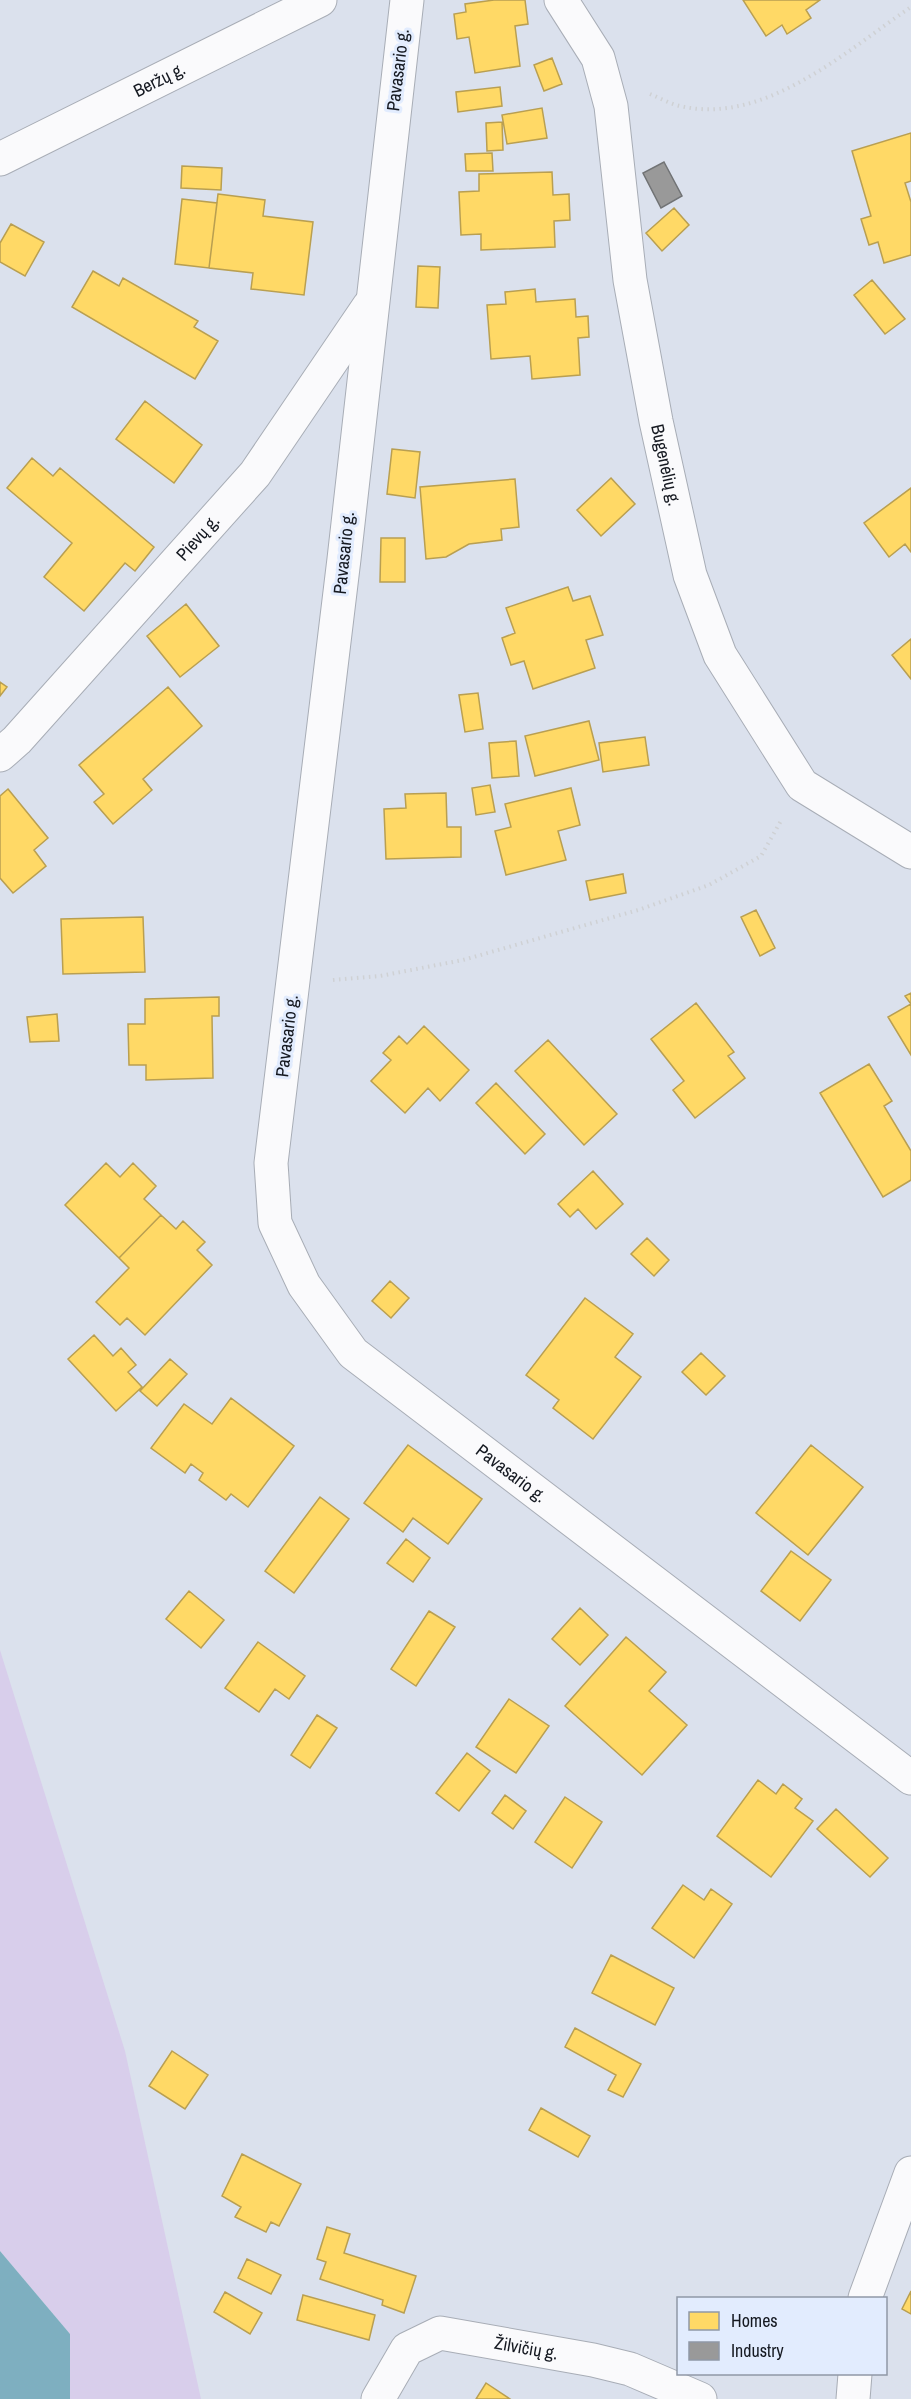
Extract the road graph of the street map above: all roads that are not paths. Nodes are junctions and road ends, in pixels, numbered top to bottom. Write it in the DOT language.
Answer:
graph roads {
  1 [pos="320,0"];
  2 [pos="406,0"];
  3 [pos="561,0"];
  4 [pos="0,159"];
  5 [pos="371,302"];
  6 [pos="0,754"];
  7 [pos="911,852"];
  8 [pos="911,1778"];
  9 [pos="911,2173"];
  10 [pos="865,2297"];
  11 [pos="855,2375"];
  12 [pos="378,2399"];
  13 [pos="700,2399"];
  14 [pos="853,2399"];
  1 -- 4 [label="street, Beržų g."];
  2 -- 5 [label="street, Pavasario g."];
  3 -- 7 [label="street, Bugenėlių g."];
  5 -- 6 [label="street, Pievų g."];
  5 -- 8 [label="street, Pavasario g."];
  9 -- 10 [label="street"];
  11 -- 14 [label="street"];
  12 -- 13 [label="street, Žilvičių g."];
}
